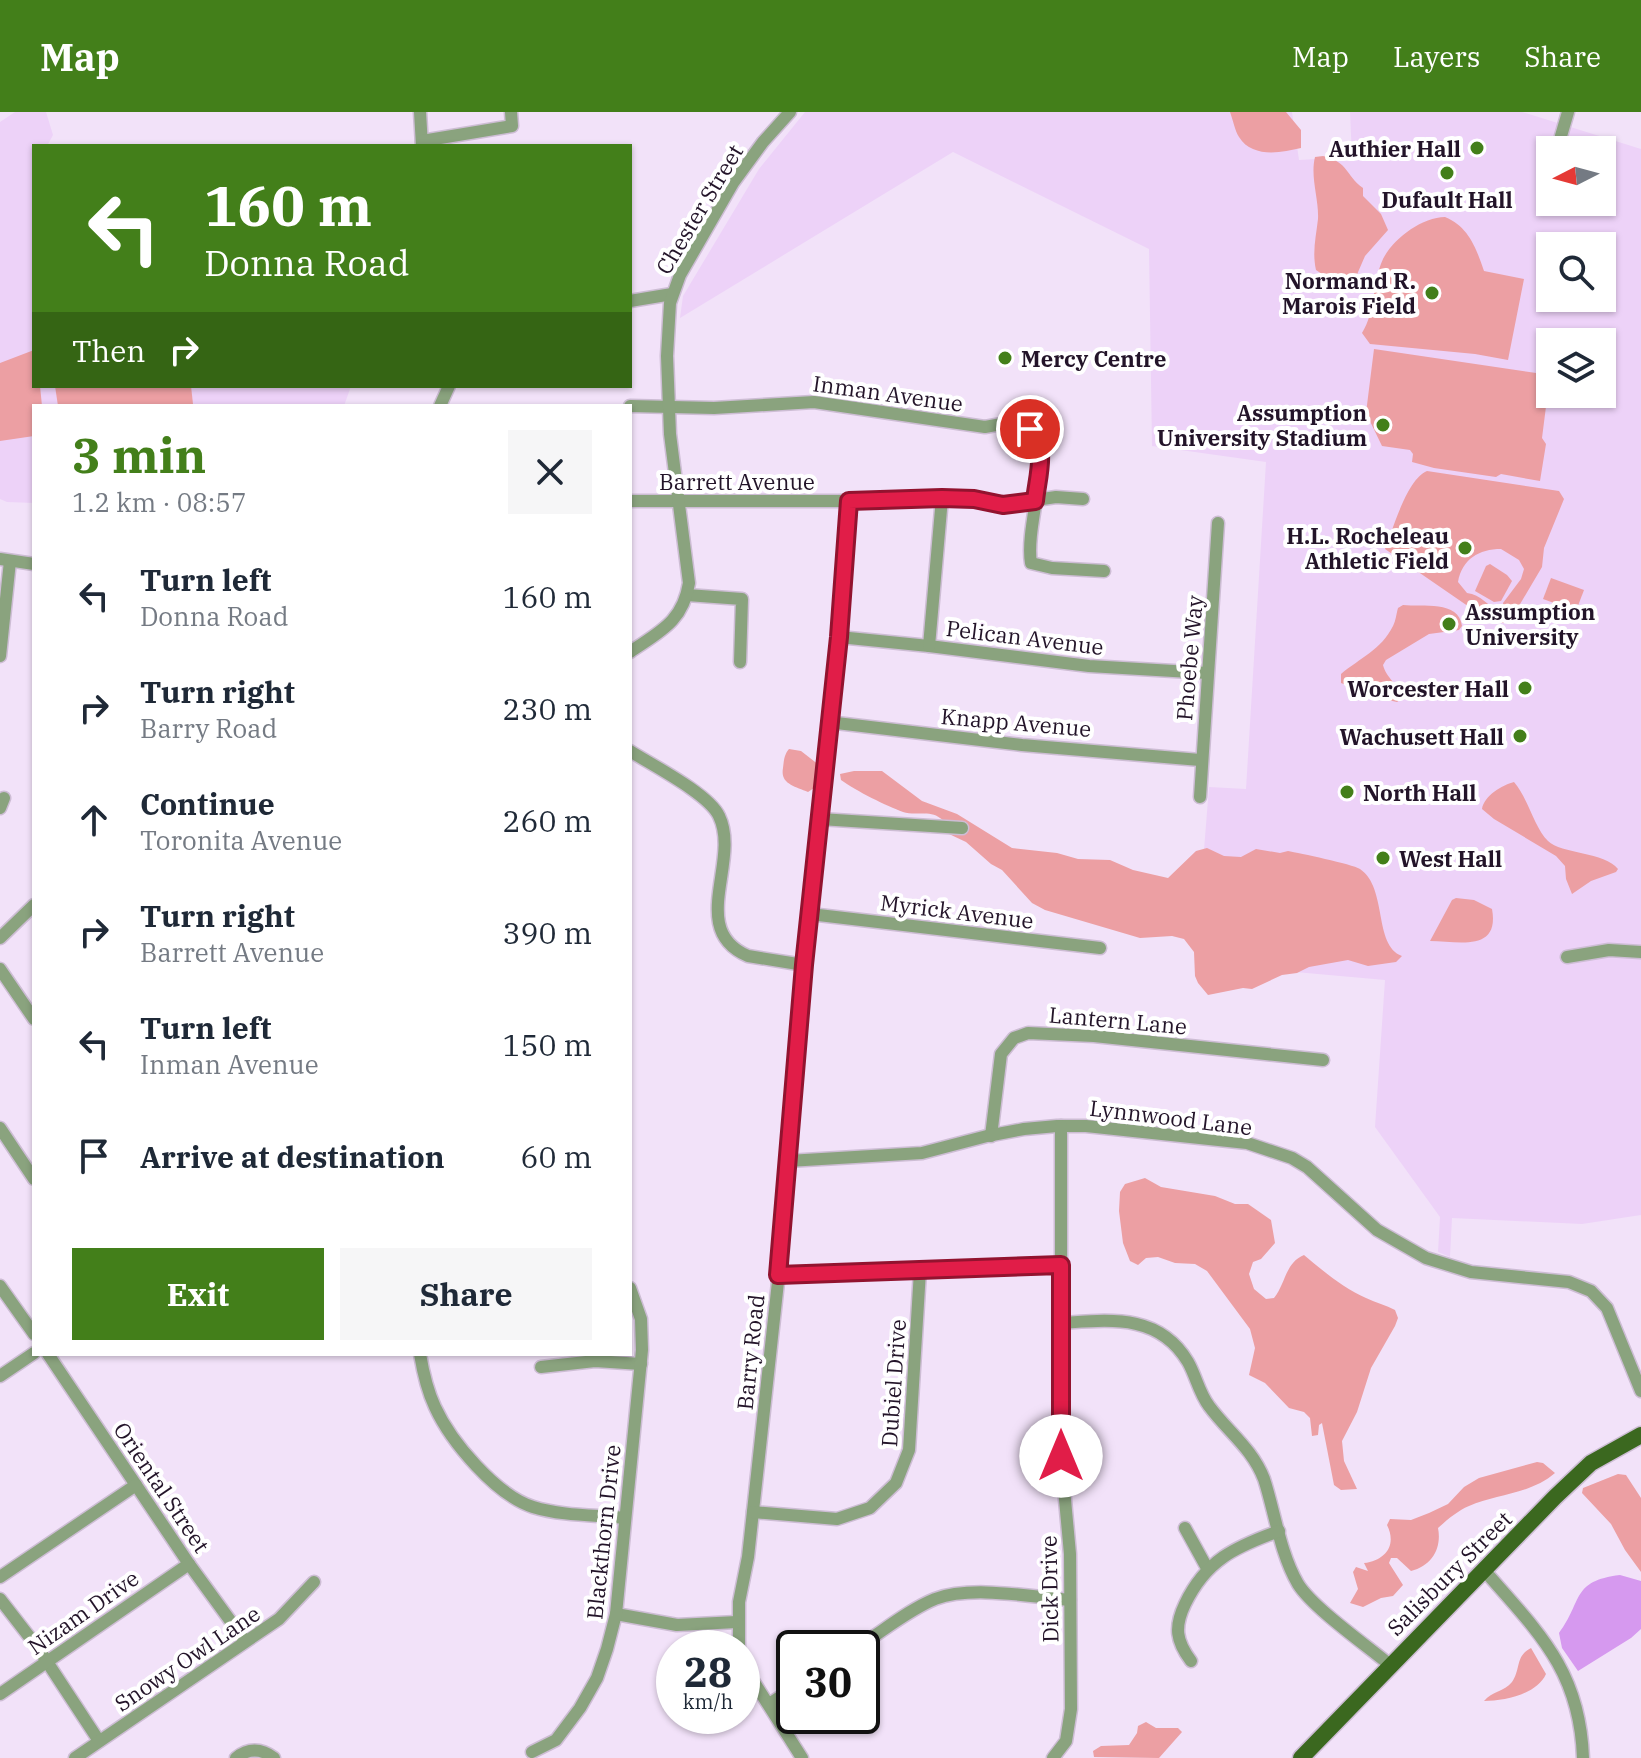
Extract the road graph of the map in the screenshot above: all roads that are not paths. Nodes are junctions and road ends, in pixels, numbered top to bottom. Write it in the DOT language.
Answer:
graph roads {
  1 [pos="420,112"];
  2 [pos="511,112"];
  3 [pos="790,112"];
  4 [pos="1568,112"];
  5 [pos="1561,136"];
  6 [pos="422,143"];
  7 [pos="672,294"];
  8 [pos="632,301"];
  9 [pos="632,406"];
  10 [pos="669,406"];
  11 [pos="942,498"];
  12 [pos="1083,499"];
  13 [pos="632,501"];
  14 [pos="678,501"];
  15 [pos="849,501"];
  16 [pos="1035,501"];
  17 [pos="1218,523"];
  18 [pos="5,560"];
  19 [pos="32,564"];
  20 [pos="1104,571"];
  21 [pos="687,595"];
  22 [pos="839,637"];
  23 [pos="929,646"];
  24 [pos="632,651"];
  25 [pos="0,656"];
  26 [pos="740,662"];
  27 [pos="1207,673"];
  28 [pos="828,722"];
  29 [pos="632,752"];
  30 [pos="1200,760"];
  31 [pos="1200,797"];
  32 [pos="820,819"];
  33 [pos="962,828"];
  34 [pos="32,907"];
  35 [pos="810,914"];
  36 [pos="0,938"];
  37 [pos="1100,948"];
  38 [pos="1641,952"];
  39 [pos="1567,957"];
  40 [pos="804,965"];
  41 [pos="0,969"];
  42 [pos="32,1016"];
  43 [pos="1323,1060"];
  44 [pos="1061,1126"];
  45 [pos="0,1128"];
  46 [pos="991,1136"];
  47 [pos="788,1161"];
  48 [pos="32,1176"];
  49 [pos="1061,1265"];
  50 [pos="920,1271"];
  51 [pos="778,1275"];
  52 [pos="0,1286"];
  53 [pos="632,1294"];
  54 [pos="1062,1323"];
  55 [pos="32,1331"];
  56 [pos="32,1354"];
  57 [pos="49,1356"];
  58 [pos="420,1356"];
  59 [pos="641,1364"];
  60 [pos="541,1367"];
  61 [pos="0,1376"];
  62 [pos="1641,1391"];
  63 [pos="1641,1435"];
  64 [pos="136,1485"];
  65 [pos="753,1512"];
  66 [pos="625,1518"];
  67 [pos="1185,1528"];
  68 [pos="1279,1531"];
  69 [pos="189,1564"];
  70 [pos="1207,1568"];
  71 [pos="1484,1570"];
  72 [pos="0,1577"];
  73 [pos="314,1582"];
  74 [pos="0,1599"];
  75 [pos="1070,1600"];
  76 [pos="616,1614"];
  77 [pos="737,1622"];
  78 [pos="738,1630"];
  79 [pos="880,1633"];
  80 [pos="245,1641"];
  81 [pos="1191,1661"];
  82 [pos="47,1662"];
  83 [pos="1390,1665"];
  84 [pos="760,1689"];
  85 [pos="0,1694"];
  86 [pos="776,1700"];
  87 [pos="769,1704"];
  88 [pos="99,1741"];
  89 [pos="532,1752"];
  90 [pos="75,1758"];
  91 [pos="236,1758"];
  92 [pos="274,1758"];
  93 [pos="802,1758"];
  94 [pos="1053,1758"];
  95 [pos="1301,1758"];
  96 [pos="1583,1758"];
  1 -- 6 [label="street"];
  2 -- 6 [label="street"];
  3 -- 7 [label="street, Chester Street"];
  4 -- 5 [label="street"];
  7 -- 8 [label="street, Chester Street"];
  7 -- 10 [label="street"];
  9 -- 10 [label="street, Inman Avenue"];
  10 -- 14 [label="street"];
  10 -- 16 [label="street, Inman Avenue"];
  11 -- 15 [label="street, Barrett Avenue"];
  11 -- 16 [label="street, Barrett Avenue"];
  11 -- 23 [label="street"];
  12 -- 16 [label="street, Barrett Avenue"];
  13 -- 14 [label="street, Barrett Avenue"];
  14 -- 15 [label="street, Barrett Avenue"];
  14 -- 21 [label="street"];
  15 -- 22 [label="street, Barry Road"];
  16 -- 20 [label="street, Inman Avenue"];
  17 -- 27 [label="street, Phoebe Way"];
  18 -- 19 [label="street"];
  18 -- 25 [label="street"];
  21 -- 24 [label="street"];
  21 -- 26 [label="street"];
  22 -- 23 [label="street, Pelican Avenue"];
  22 -- 28 [label="street, Barry Road"];
  23 -- 27 [label="street, Pelican Avenue"];
  27 -- 30 [label="street, Phoebe Way"];
  28 -- 30 [label="street, Knapp Avenue"];
  28 -- 32 [label="street, Barry Road"];
  29 -- 40 [label="street"];
  30 -- 31 [label="street, Phoebe Way"];
  32 -- 33 [label="street"];
  32 -- 35 [label="street, Barry Road"];
  34 -- 36 [label="street"];
  35 -- 37 [label="street, Myrick Avenue"];
  35 -- 40 [label="street, Barry Road"];
  38 -- 39 [label="street"];
  40 -- 47 [label="street, Barry Road"];
  41 -- 42 [label="street"];
  43 -- 46 [label="street, Lantern Lane"];
  44 -- 46 [label="street, Lynnwood Lane"];
  44 -- 49 [label="street, Dick Drive"];
  44 -- 62 [label="street, Lynnwood Lane"];
  45 -- 48 [label="street"];
  46 -- 47 [label="street, Lynnwood Lane"];
  47 -- 51 [label="street, Barry Road"];
  49 -- 50 [label="street"];
  49 -- 54 [label="street, Dick Drive"];
  50 -- 51 [label="street"];
  50 -- 65 [label="street, Dubiel Drive"];
  51 -- 65 [label="street, Barry Road"];
  52 -- 55 [label="street"];
  53 -- 59 [label="street, Blackthorn Drive"];
  54 -- 68 [label="street"];
  54 -- 75 [label="street, Dick Drive"];
  56 -- 61 [label="street"];
  57 -- 64 [label="street, Oriental Street"];
  58 -- 66 [label="street"];
  59 -- 60 [label="street"];
  59 -- 66 [label="street, Blackthorn Drive"];
  63 -- 71 [label="main road, Salisbury Street"];
  64 -- 69 [label="street, Oriental Street"];
  64 -- 72 [label="street"];
  65 -- 77 [label="street, Barry Road"];
  66 -- 76 [label="street, Blackthorn Drive"];
  67 -- 70 [label="street"];
  68 -- 70 [label="street"];
  68 -- 83 [label="street"];
  69 -- 80 [label="street, Oriental Street"];
  69 -- 82 [label="street, Nizam Drive"];
  70 -- 81 [label="street"];
  71 -- 83 [label="main road, Salisbury Street"];
  71 -- 96 [label="street"];
  73 -- 80 [label="street, Snowy Owl Lane"];
  74 -- 82 [label="street"];
  75 -- 79 [label="street"];
  75 -- 94 [label="street, Dick Drive"];
  76 -- 77 [label="street"];
  76 -- 89 [label="street, Blackthorn Drive"];
  77 -- 78 [label="street, Barry Road"];
  80 -- 88 [label="street, Snowy Owl Lane"];
  82 -- 85 [label="street, Nizam Drive"];
  82 -- 88 [label="street"];
  83 -- 95 [label="main road, Salisbury Street"];
  84 -- 87 [label="street"];
  86 -- 87 [label="street"];
  87 -- 93 [label="street"];
  88 -- 90 [label="street, Snowy Owl Lane"];
  91 -- 92 [label="street"];
}
